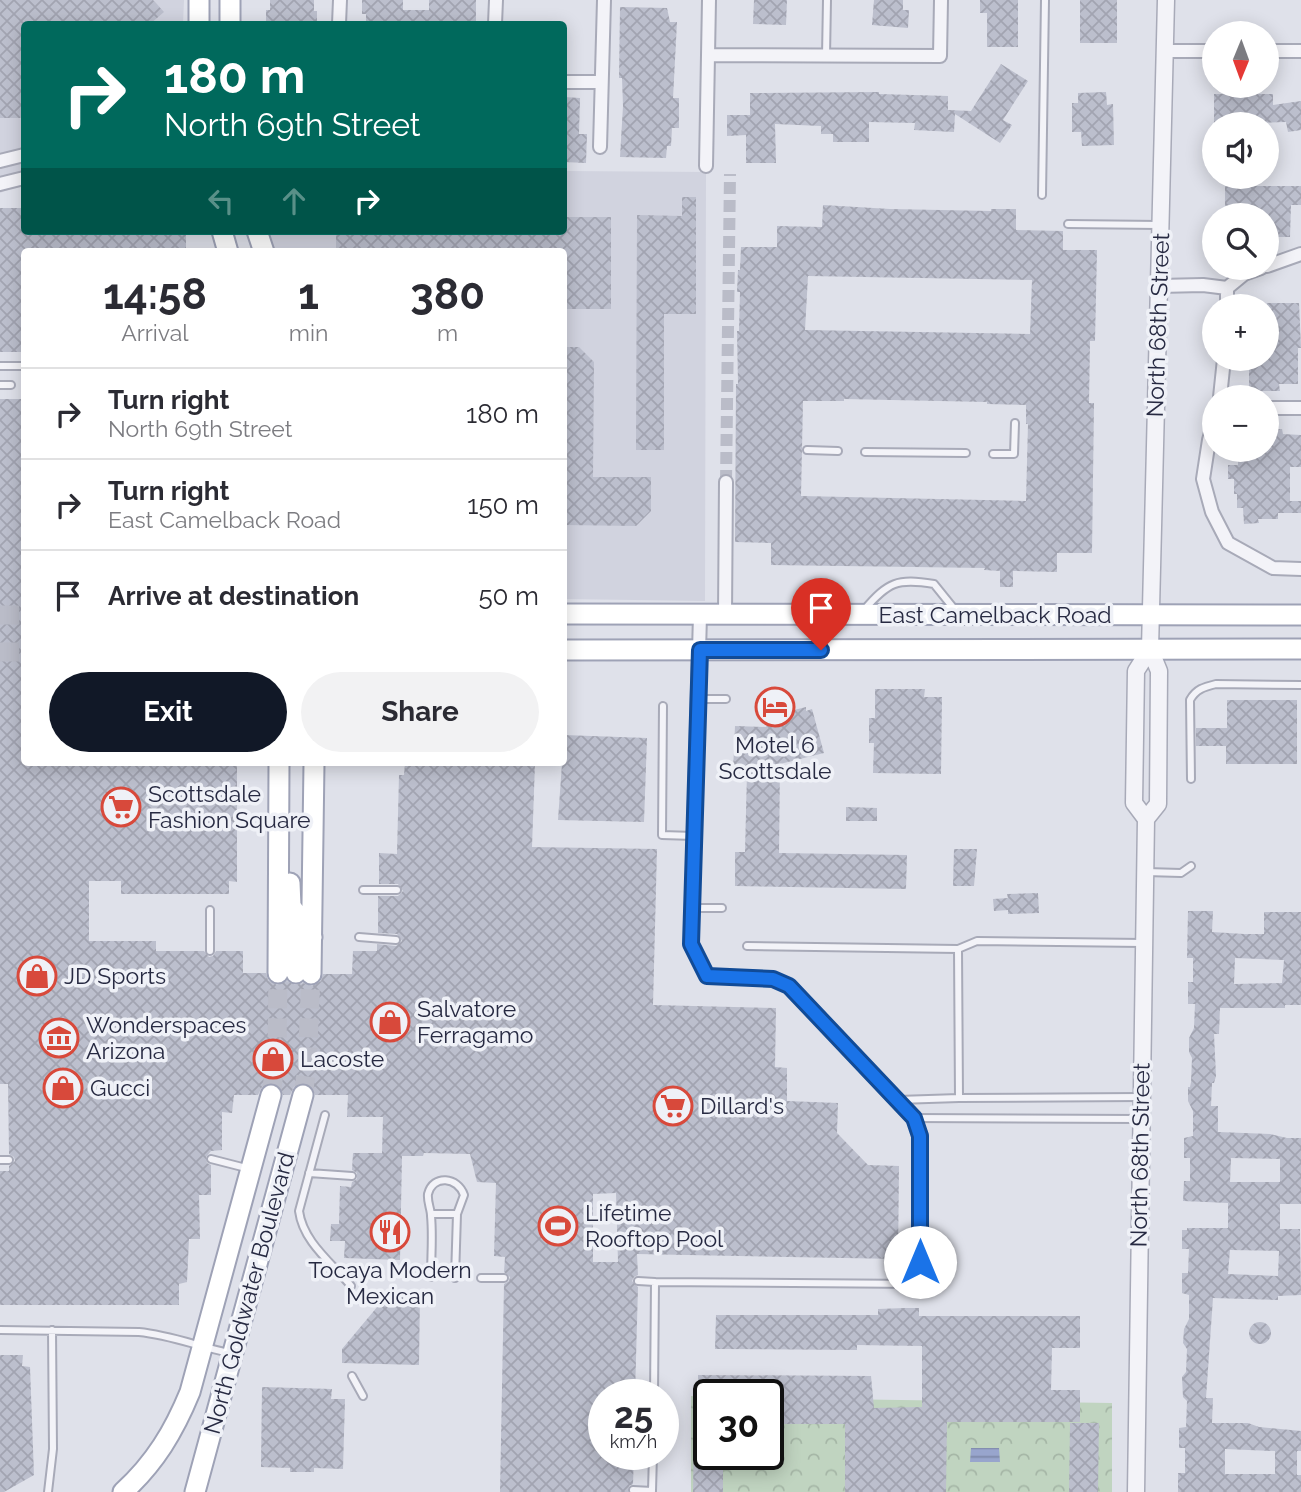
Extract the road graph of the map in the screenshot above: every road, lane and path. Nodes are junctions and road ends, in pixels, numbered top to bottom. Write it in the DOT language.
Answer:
graph roads {
  1 [pos="199,0"];
  2 [pos="230,0"];
  3 [pos="340,0"];
  4 [pos="496,0"];
  5 [pos="604,0"];
  6 [pos="709,0"];
  7 [pos="827,0"];
  8 [pos="941,0"];
  9 [pos="1045,0"];
  10 [pos="1166,0"];
  11 [pos="199,21"];
  12 [pos="230,21"];
  13 [pos="340,21"];
  14 [pos="495,21"];
  15 [pos="1165,51"];
  16 [pos="1202,51"];
  17 [pos="1279,51"];
  18 [pos="1301,51"];
  19 [pos="709,55"];
  20 [pos="826,56"];
  21 [pos="567,82"];
  22 [pos="601,82"];
  23 [pos="600,147"];
  24 [pos="21,156"];
  25 [pos="0,161"];
  26 [pos="706,166"];
  27 [pos="21,179"];
  28 [pos="0,184"];
  29 [pos="1042,195"];
  30 [pos="1068,224"];
  31 [pos="1161,225"];
  32 [pos="1301,254"];
  33 [pos="1279,262"];
  34 [pos="1237,280"];
  35 [pos="1159,286"];
  36 [pos="1227,288"];
  37 [pos="1227,294"];
  38 [pos="0,366"];
  39 [pos="21,366"];
  40 [pos="0,385"];
  41 [pos="11,385"];
  42 [pos="1279,408"];
  43 [pos="1301,408"];
  44 [pos="1015,423"];
  45 [pos="807,450"];
  46 [pos="838,451"];
  47 [pos="865,452"];
  48 [pos="966,453"];
  49 [pos="993,454"];
  50 [pos="1206,462"];
  51 [pos="726,482"];
  52 [pos="1301,569"];
  53 [pos="567,614"];
  54 [pos="700,615"];
  55 [pos="725,615"];
  56 [pos="860,615"];
  57 [pos="958,615"];
  58 [pos="1151,615"];
  59 [pos="1301,615"];
  60 [pos="1150,649"];
  61 [pos="1301,649"];
  62 [pos="567,650"];
  63 [pos="700,650"];
  64 [pos="1301,685"];
  65 [pos="699,699"];
  66 [pos="726,699"];
  67 [pos="663,706"];
  68 [pos="279,766"];
  69 [pos="314,766"];
  70 [pos="1191,779"];
  71 [pos="1146,819"];
  72 [pos="279,821"];
  73 [pos="694,836"];
  74 [pos="1191,866"];
  75 [pos="1145,872"];
  76 [pos="363,890"];
  77 [pos="397,890"];
  78 [pos="692,908"];
  79 [pos="722,908"];
  80 [pos="210,910"];
  81 [pos="312,937"];
  82 [pos="359,937"];
  83 [pos="396,940"];
  84 [pos="1143,943"];
  85 [pos="747,946"];
  86 [pos="958,949"];
  87 [pos="210,951"];
  88 [pos="271,1095"];
  89 [pos="303,1095"];
  90 [pos="1141,1097"];
  91 [pos="960,1098"];
  92 [pos="896,1100"];
  93 [pos="325,1115"];
  94 [pos="914,1118"];
  95 [pos="1141,1119"];
  96 [pos="0,1160"];
  97 [pos="9,1160"];
  98 [pos="211,1160"];
  99 [pos="251,1170"];
  100 [pos="309,1173"];
  101 [pos="352,1175"];
  102 [pos="432,1214"];
  103 [pos="457,1214"];
  104 [pos="431,1277"];
  105 [pos="455,1278"];
  106 [pos="481,1278"];
  107 [pos="504,1278"];
  108 [pos="638,1282"];
  109 [pos="655,1282"];
  110 [pos="920,1284"];
  111 [pos="351,1286"];
  112 [pos="52,1330"];
  113 [pos="0,1331"];
  114 [pos="204,1348"];
  115 [pos="233,1353"];
  116 [pos="352,1376"];
  117 [pos="654,1379"];
  118 [pos="363,1395"];
  119 [pos="653,1470"];
  120 [pos="633,1490"];
  121 [pos="48,1492"];
  122 [pos="123,1492"];
  123 [pos="195,1492"];
  124 [pos="1136,1492"];
  1 -- 11 [label="main road"];
  2 -- 12 [label="main road"];
  3 -- 13 [label="street"];
  4 -- 14 [label="street"];
  5 -- 22 [label="street"];
  6 -- 19 [label="street"];
  7 -- 20 [label="lane"];
  8 -- 20 [label="street"];
  9 -- 29 [label="lane"];
  10 -- 15 [label="street, North 68th Street"];
  15 -- 16 [label="street"];
  15 -- 31 [label="street, North 68th Street"];
  17 -- 18 [label="street"];
  19 -- 20 [label="street"];
  19 -- 26 [label="street"];
  21 -- 22 [label="street"];
  22 -- 23 [label="street"];
  24 -- 25 [label="street"];
  27 -- 28 [label="street"];
  30 -- 31 [label="lane"];
  31 -- 35 [label="street, North 68th Street"];
  32 -- 33 [label="street"];
  34 -- 36 [label="street"];
  35 -- 36 [label="street"];
  35 -- 58 [label="street, North 68th Street"];
  36 -- 37 [label="street"];
  38 -- 39 [label="lane"];
  40 -- 41 [label="lane"];
  42 -- 43 [label="street"];
  44 -- 49 [label="lane"];
  45 -- 46 [label="lane"];
  47 -- 48 [label="lane"];
  50 -- 52 [label="street"];
  51 -- 55 [label="street"];
  53 -- 54 [label="main road, East Camelback Road"];
  54 -- 55 [label="main road, East Camelback Road"];
  54 -- 63 [label="street"];
  55 -- 56 [label="main road, East Camelback Road"];
  56 -- 57 [label="main road, East Camelback Road"];
  56 -- 57 [label="lane"];
  57 -- 58 [label="main road, East Camelback Road"];
  58 -- 59 [label="main road, East Camelback Road"];
  58 -- 60 [label="street, North 68th Street"];
  60 -- 61 [label="main road, East Camelback Road"];
  60 -- 63 [label="main road, East Camelback Road"];
  60 -- 71 [label="street, North 68th Street"];
  60 -- 71 [label="street, North 68th Street"];
  62 -- 63 [label="main road, East Camelback Road"];
  63 -- 65 [label="street"];
  64 -- 70 [label="lane"];
  65 -- 66 [label="lane"];
  65 -- 73 [label="street"];
  67 -- 73 [label="lane"];
  68 -- 72 [label="main road"];
  69 -- 81 [label="main road"];
  71 -- 75 [label="street, North 68th Street"];
  72 -- 81 [label="main road"];
  72 -- 81 [label="main road"];
  73 -- 78 [label="street"];
  74 -- 75 [label="lane"];
  75 -- 84 [label="street, North 68th Street"];
  76 -- 77 [label="lane"];
  78 -- 79 [label="lane"];
  78 -- 92 [label="street"];
  80 -- 87 [label="lane"];
  82 -- 83 [label="lane"];
  84 -- 86 [label="lane"];
  84 -- 90 [label="street, North 68th Street"];
  85 -- 86 [label="lane"];
  86 -- 91 [label="lane"];
  88 -- 99 [label="main road, North Goldwater Boulevard"];
  89 -- 115 [label="main road, North Goldwater Boulevard"];
  90 -- 91 [label="lane"];
  90 -- 95 [label="street, North 68th Street"];
  91 -- 92 [label="lane"];
  92 -- 94 [label="street"];
  93 -- 100 [label="lane"];
  94 -- 95 [label="lane"];
  94 -- 110 [label="street"];
  95 -- 124 [label="street, North 68th Street"];
  96 -- 97 [label="lane"];
  98 -- 99 [label="lane"];
  99 -- 114 [label="main road, North Goldwater Boulevard"];
  100 -- 101 [label="lane"];
  100 -- 111 [label="lane"];
  102 -- 103 [label="lane"];
  102 -- 103 [label="lane"];
  102 -- 104 [label="lane"];
  103 -- 105 [label="lane"];
  106 -- 107 [label="lane"];
  108 -- 109 [label="lane"];
  109 -- 110 [label="lane"];
  109 -- 117 [label="lane"];
  112 -- 113 [label="lane"];
  112 -- 114 [label="lane"];
  112 -- 121 [label="lane"];
  114 -- 115 [label="lane"];
  114 -- 122 [label="main road, North Goldwater Boulevard"];
  115 -- 123 [label="main road, North Goldwater Boulevard"];
  116 -- 118 [label="lane"];
  119 -- 120 [label="lane"];
}
